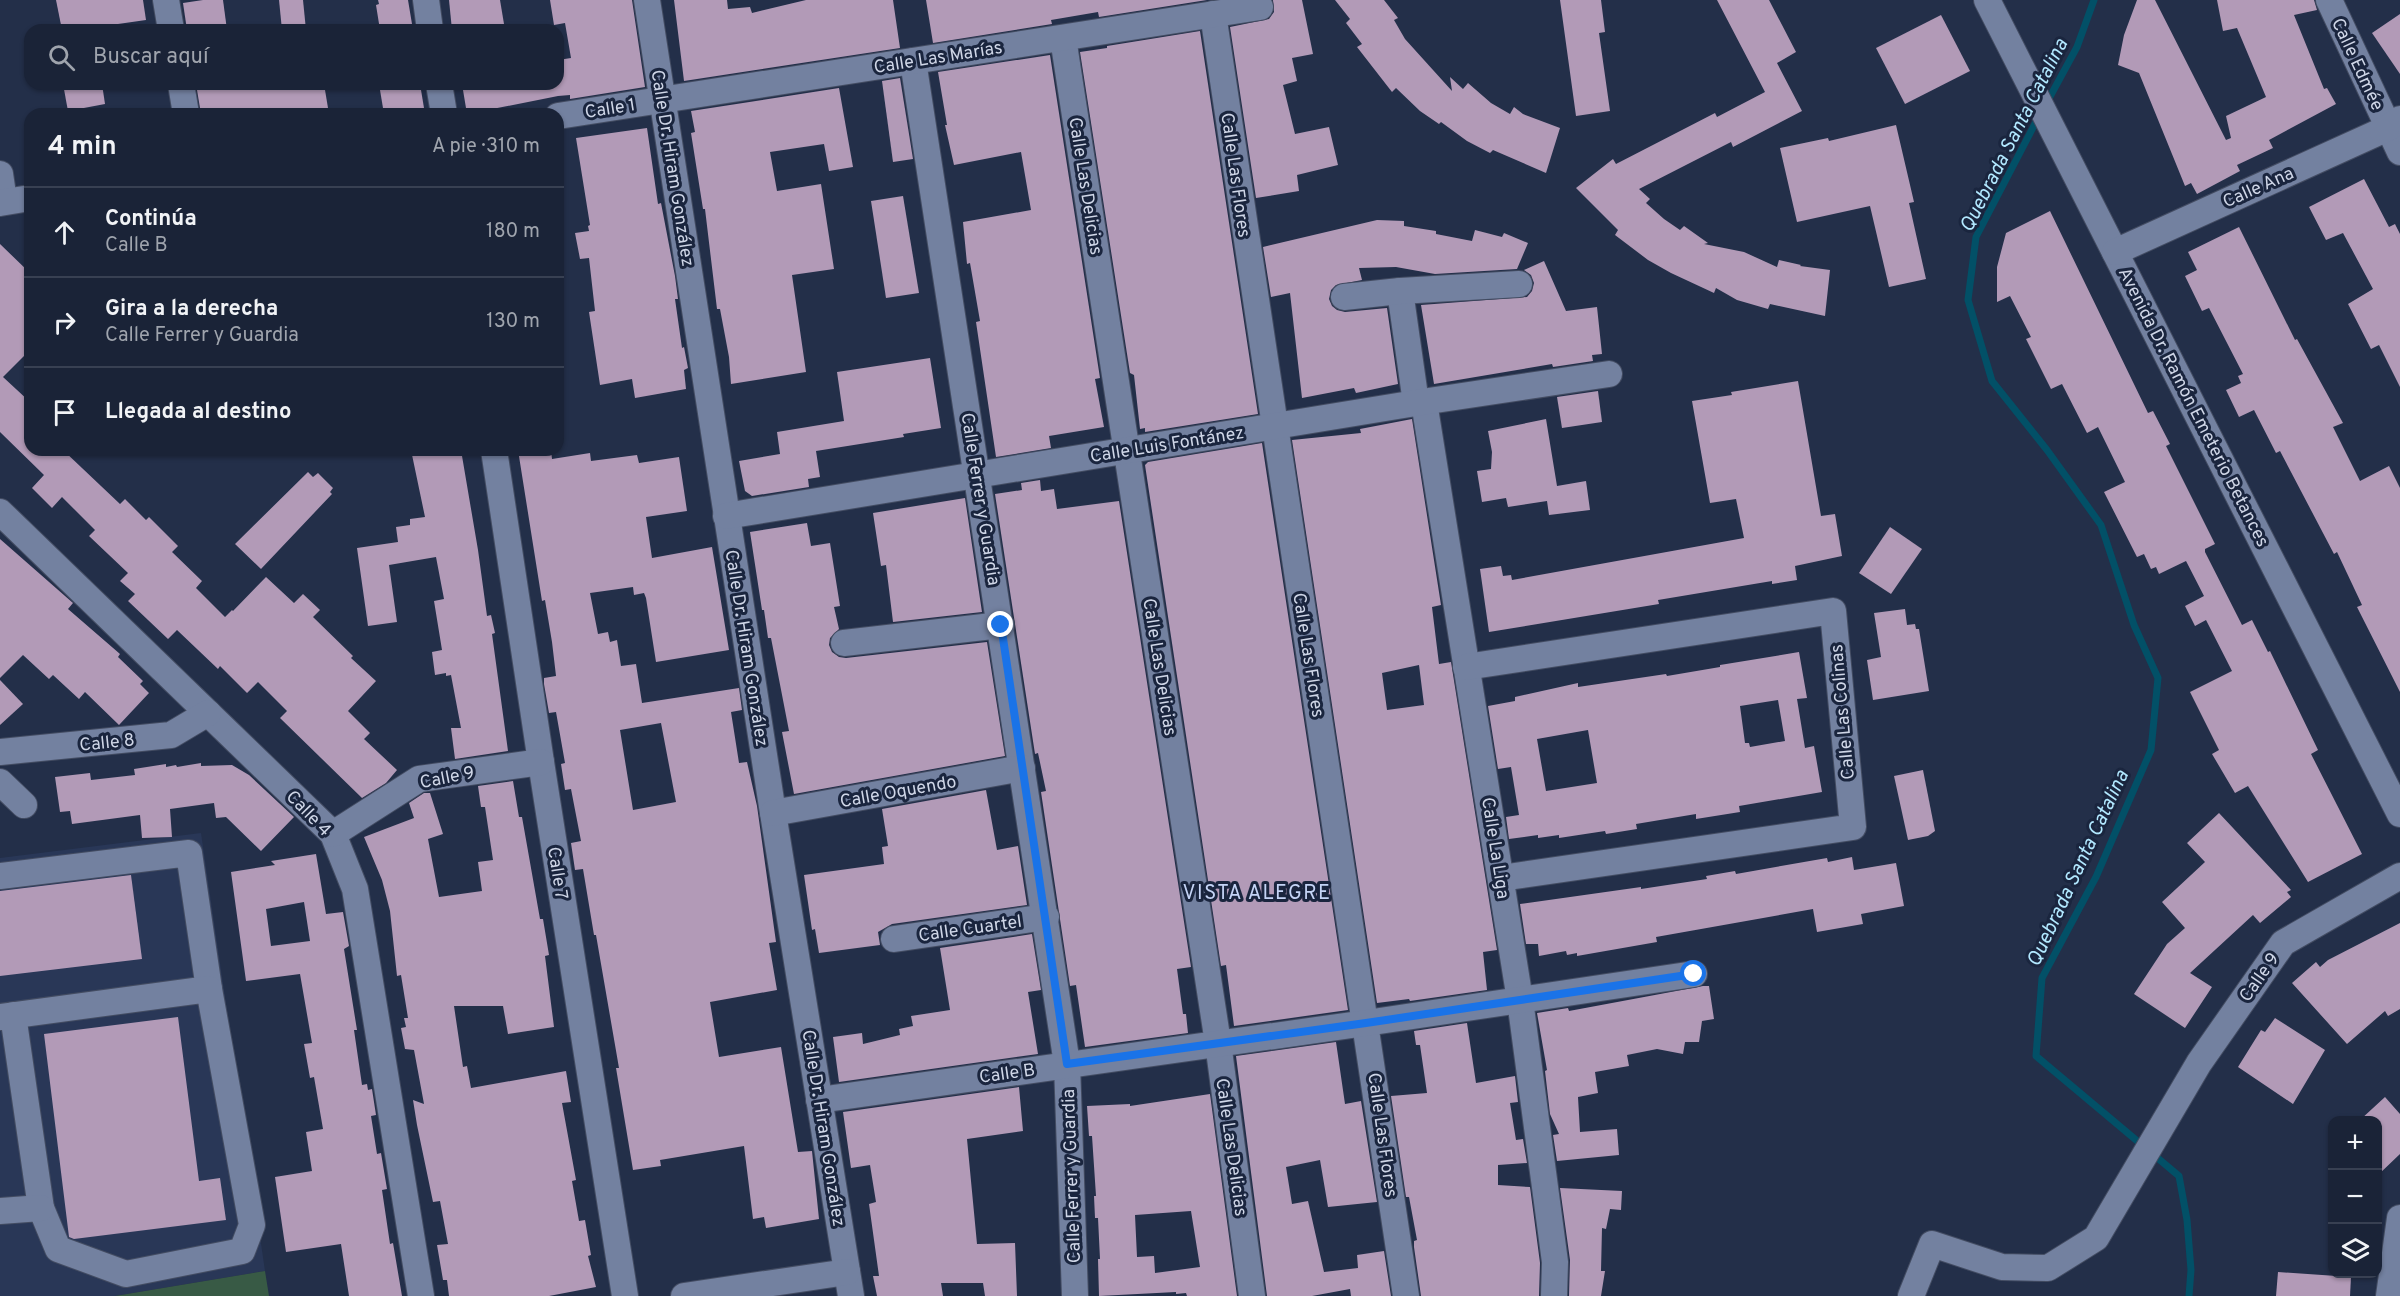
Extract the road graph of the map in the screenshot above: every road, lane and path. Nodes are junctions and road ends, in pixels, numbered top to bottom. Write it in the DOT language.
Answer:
graph roads {
  1 [pos="166,0"];
  2 [pos="426,0"];
  3 [pos="647,0"];
  4 [pos="1987,0"];
  5 [pos="2329,0"];
  6 [pos="1260,7"];
  7 [pos="1213,14"];
  8 [pos="170,24"];
  9 [pos="429,24"];
  10 [pos="1063,38"];
  11 [pos="914,61"];
  12 [pos="182,90"];
  13 [pos="440,90"];
  14 [pos="663,100"];
  15 [pos="185,108"];
  16 [pos="443,108"];
  17 [pos="564,115"];
  18 [pos="2394,124"];
  19 [pos="2400,152"];
  20 [pos="0,174"];
  21 [pos="24,199"];
  22 [pos="2,202"];
  23 [pos="2115,252"];
  24 [pos="1519,284"];
  25 [pos="1400,291"];
  26 [pos="1344,297"];
  27 [pos="1609,374"];
  28 [pos="1420,403"];
  29 [pos="1274,426"];
  30 [pos="1126,450"];
  31 [pos="495,456"];
  32 [pos="978,476"];
  33 [pos="0,512"];
  34 [pos="726,516"];
  35 [pos="1001,625"];
  36 [pos="844,643"];
  37 [pos="1466,667"];
  38 [pos="208,713"];
  39 [pos="0,752"];
  40 [pos="540,762"];
  41 [pos="1022,768"];
  42 [pos="0,782"];
  43 [pos="24,805"];
  44 [pos="773,813"];
  45 [pos="2400,814"];
  46 [pos="333,834"];
  47 [pos="0,876"];
  48 [pos="2400,876"];
  49 [pos="1501,878"];
  50 [pos="1046,917"];
  51 [pos="894,939"];
  52 [pos="1694,974"];
  53 [pos="209,989"];
  54 [pos="1520,1000"];
  55 [pos="7,1016"];
  56 [pos="1366,1023"];
  57 [pos="1218,1043"];
  58 [pos="1067,1064"];
  59 [pos="819,1100"];
  60 [pos="41,1208"];
  61 [pos="0,1211"];
  62 [pos="2400,1218"];
  63 [pos="849,1284"];
  64 [pos="421,1296"];
  65 [pos="625,1296"];
  66 [pos="684,1296"];
  67 [pos="1075,1296"];
  68 [pos="1252,1296"];
  69 [pos="1406,1296"];
  70 [pos="1554,1296"];
  71 [pos="1911,1296"];
  72 [pos="2389,1296"];
  1 -- 8 [label="street"];
  2 -- 9 [label="street"];
  3 -- 14 [label="street, Calle Dr. Hiram González"];
  4 -- 23 [label="street, Avenida Dr. Ramón Emeterio Betances"];
  5 -- 18 [label="street, Calle Edmée"];
  6 -- 7 [label="street, Calle Las Marías"];
  7 -- 10 [label="street, Calle Las Marías"];
  7 -- 29 [label="street, Calle Las Flores"];
  10 -- 11 [label="street, Calle Las Marías"];
  10 -- 30 [label="street, Calle Las Delicias"];
  11 -- 14 [label="street, Calle Las Marías"];
  11 -- 32 [label="street, Calle Ferrer y Guardia"];
  12 -- 15 [label="street"];
  13 -- 16 [label="street"];
  14 -- 17 [label="street, Calle 1"];
  14 -- 34 [label="street, Calle Dr. Hiram González"];
  18 -- 19 [label="street, Calle Edmée"];
  18 -- 23 [label="street, Calle Ana"];
  20 -- 22 [label="street"];
  21 -- 22 [label="street"];
  23 -- 45 [label="street, Avenida Dr. Ramón Emeterio Betances"];
  24 -- 25 [label="street"];
  25 -- 26 [label="street"];
  25 -- 28 [label="street, Calle La Liga"];
  27 -- 28 [label="street, Calle Luis Fontánez"];
  28 -- 29 [label="street, Calle Luis Fontánez"];
  28 -- 37 [label="street, Calle La Liga"];
  29 -- 30 [label="street, Calle Luis Fontánez"];
  29 -- 56 [label="street, Calle Las Flores"];
  30 -- 32 [label="street, Calle Luis Fontánez"];
  30 -- 57 [label="street, Calle Las Delicias"];
  31 -- 40 [label="street, Calle 7"];
  32 -- 34 [label="street, Calle Luis Fontánez"];
  32 -- 35 [label="street, Calle Ferrer y Guardia"];
  33 -- 38 [label="street, Calle 4"];
  34 -- 44 [label="street, Calle Dr. Hiram González"];
  35 -- 36 [label="street"];
  35 -- 41 [label="street, Calle Ferrer y Guardia"];
  37 -- 49 [label="street, Calle La Liga"];
  37 -- 49 [label="street, Calle Las Colinas"];
  38 -- 39 [label="street, Calle 8"];
  38 -- 46 [label="street, Calle 4"];
  40 -- 46 [label="street, Calle 9"];
  40 -- 65 [label="street, Calle 7"];
  41 -- 44 [label="street, Calle Oquendo"];
  41 -- 50 [label="street, Calle Ferrer y Guardia"];
  42 -- 43 [label="street"];
  44 -- 59 [label="street, Calle Dr. Hiram González"];
  46 -- 64 [label="street, Calle 4"];
  47 -- 53 [label="street"];
  48 -- 71 [label="street, Calle 9"];
  49 -- 54 [label="street, Calle La Liga"];
  50 -- 51 [label="street, Calle Cuartel"];
  50 -- 58 [label="street, Calle Ferrer y Guardia"];
  52 -- 54 [label="street, Calle B"];
  53 -- 55 [label="street"];
  53 -- 60 [label="street"];
  54 -- 56 [label="street, Calle B"];
  54 -- 70 [label="street, Calle La Liga"];
  55 -- 60 [label="street"];
  56 -- 57 [label="street, Calle B"];
  56 -- 69 [label="street, Calle Las Flores"];
  57 -- 58 [label="street, Calle B"];
  57 -- 68 [label="street, Calle Las Delicias"];
  58 -- 59 [label="street, Calle B"];
  58 -- 67 [label="street, Calle Ferrer y Guardia"];
  59 -- 63 [label="street, Calle Dr. Hiram González"];
  60 -- 61 [label="street"];
  62 -- 72 [label="street"];
  63 -- 66 [label="street"];
}
